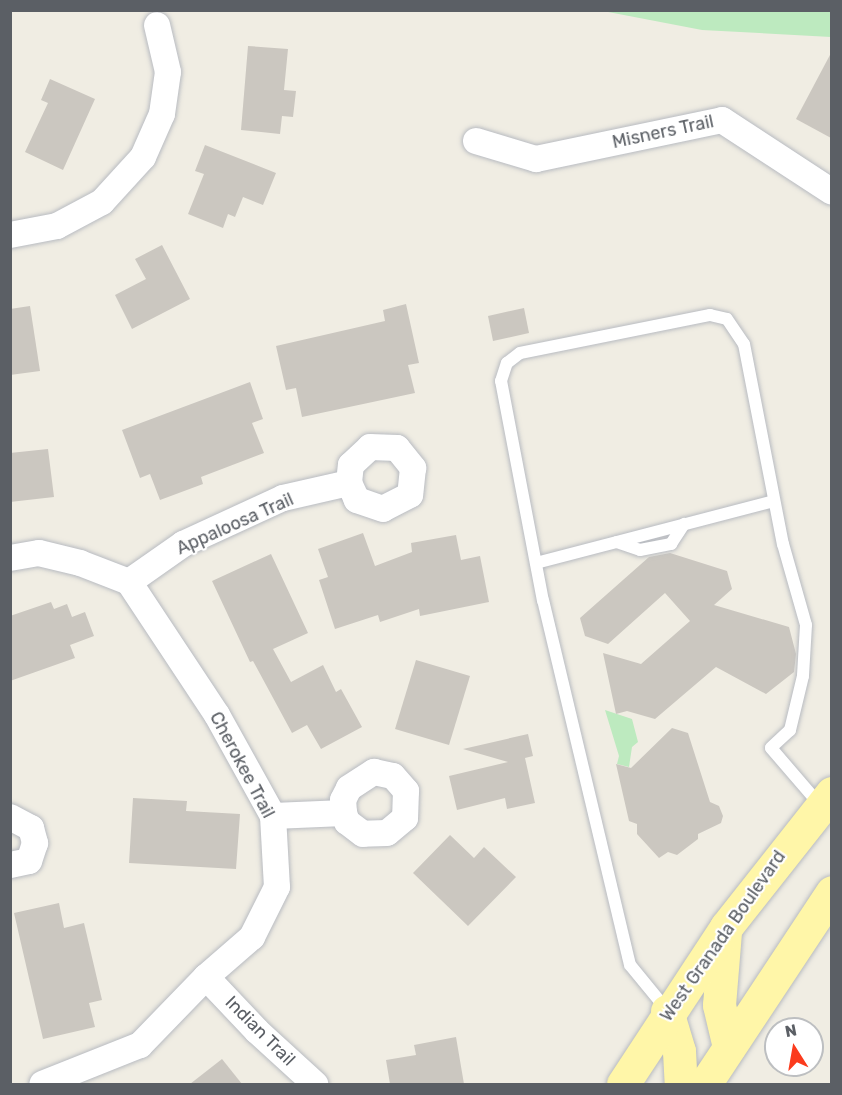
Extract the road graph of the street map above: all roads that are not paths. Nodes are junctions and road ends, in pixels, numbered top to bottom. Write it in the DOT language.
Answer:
graph roads {
  1 [pos="157,25"];
  2 [pos="476,141"];
  3 [pos="831,192"];
  4 [pos="10,235"];
  5 [pos="349,483"];
  6 [pos="774,501"];
  7 [pos="10,558"];
  8 [pos="536,563"];
  9 [pos="129,582"];
  10 [pos="826,799"];
  11 [pos="344,813"];
  12 [pos="273,816"];
  13 [pos="10,817"];
  14 [pos="10,865"];
  15 [pos="831,892"];
  16 [pos="726,927"];
  17 [pos="207,976"];
  18 [pos="667,1011"];
  19 [pos="729,1047"];
  20 [pos="42,1084"];
  21 [pos="315,1084"];
  22 [pos="623,1084"];
  23 [pos="681,1084"];
  24 [pos="705,1084"];
  1 -- 4 [label="street"];
  2 -- 3 [label="street, Misners Trail"];
  5 -- 9 [label="street, Appaloosa Trail"];
  6 -- 8 [label="lane"];
  6 -- 8 [label="lane"];
  6 -- 10 [label="lane"];
  7 -- 9 [label="street"];
  8 -- 18 [label="lane"];
  9 -- 12 [label="street, Cherokee Trail"];
  10 -- 16 [label="main road, West Granada Boulevard"];
  11 -- 12 [label="street"];
  12 -- 17 [label="street, Cherokee Trail"];
  13 -- 14 [label="street"];
  15 -- 19 [label="main road"];
  16 -- 18 [label="main road, West Granada Boulevard"];
  16 -- 19 [label="main road"];
  17 -- 20 [label="street, Cherokee Trail"];
  17 -- 21 [label="street, Indian Trail"];
  18 -- 22 [label="main road, West Granada Boulevard"];
  18 -- 23 [label="main road"];
  19 -- 24 [label="main road"];
}
